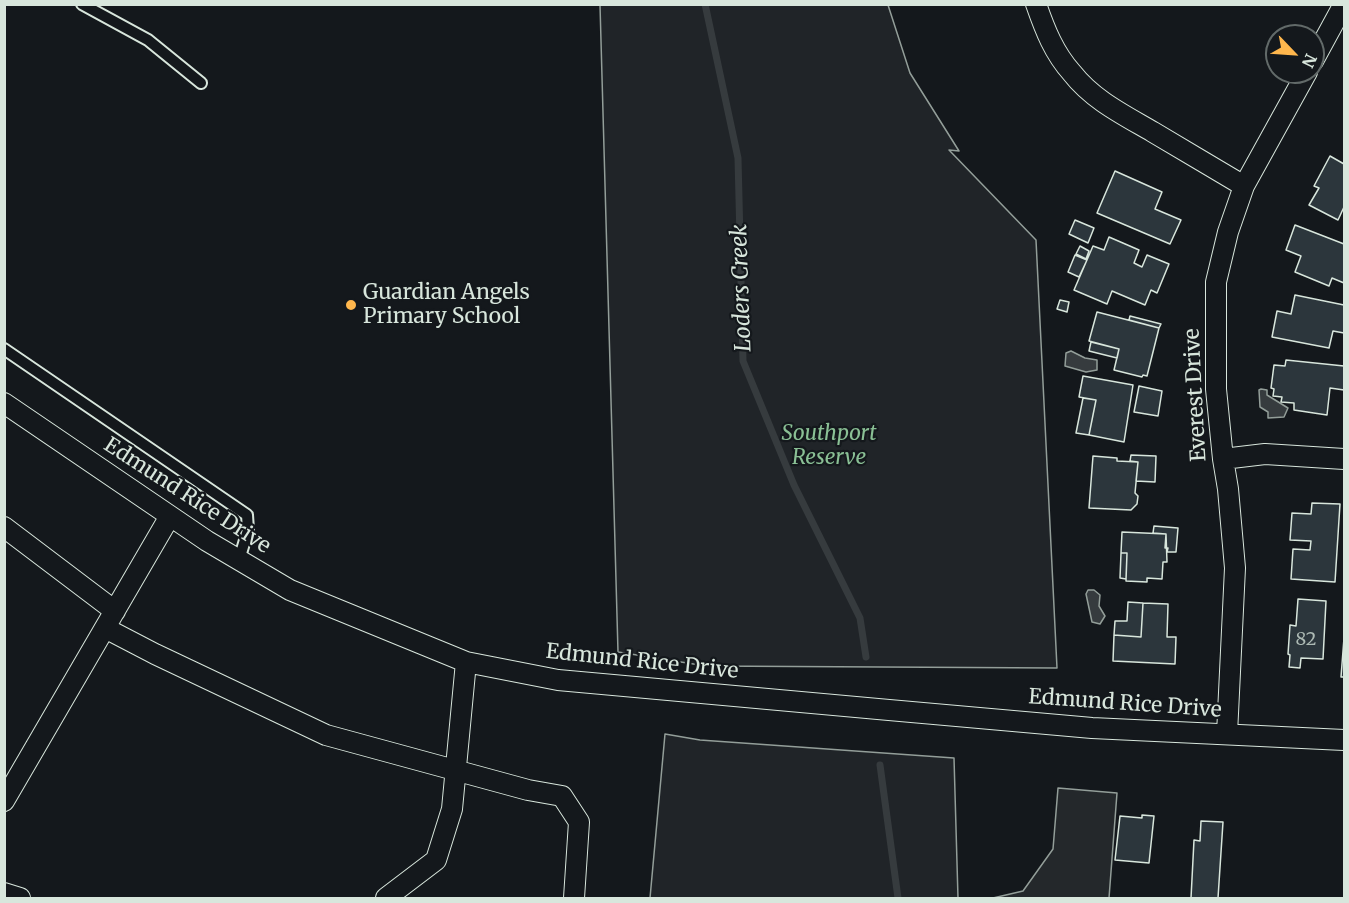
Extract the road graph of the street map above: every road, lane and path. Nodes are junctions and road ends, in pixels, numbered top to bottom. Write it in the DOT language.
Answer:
graph roads {
  1 [pos="82,4"];
  2 [pos="1036,4"];
  3 [pos="1344,4"];
  4 [pos="1325,39"];
  5 [pos="201,84"];
  6 [pos="1300,84"];
  7 [pos="1244,186"];
  8 [pos="4,349"];
  9 [pos="4,403"];
  10 [pos="1223,459"];
  11 [pos="1344,459"];
  12 [pos="170,516"];
  13 [pos="4,527"];
  14 [pos="239,560"];
  15 [pos="110,620"];
  16 [pos="466,662"];
  17 [pos="1227,734"];
  18 [pos="1344,740"];
  19 [pos="455,770"];
  20 [pos="4,801"];
  21 [pos="4,893"];
  22 [pos="20,898"];
  23 [pos="386,898"];
  24 [pos="574,898"];
  1 -- 5 [label="lane"];
  2 -- 7 [label="street"];
  3 -- 4 [label="street"];
  6 -- 7 [label="street, Everest Drive"];
  7 -- 10 [label="street, Everest Drive"];
  8 -- 14 [label="lane"];
  9 -- 12 [label="street, Edmund Rice Drive"];
  10 -- 11 [label="street"];
  10 -- 17 [label="street, Everest Drive"];
  12 -- 14 [label="street, Edmund Rice Drive"];
  12 -- 15 [label="street"];
  13 -- 15 [label="street"];
  14 -- 16 [label="street, Edmund Rice Drive"];
  15 -- 19 [label="street"];
  15 -- 20 [label="street"];
  16 -- 17 [label="street, Edmund Rice Drive"];
  16 -- 19 [label="street"];
  17 -- 18 [label="street, Edmund Rice Drive"];
  19 -- 23 [label="street"];
  19 -- 24 [label="street"];
  21 -- 22 [label="street"];
}
